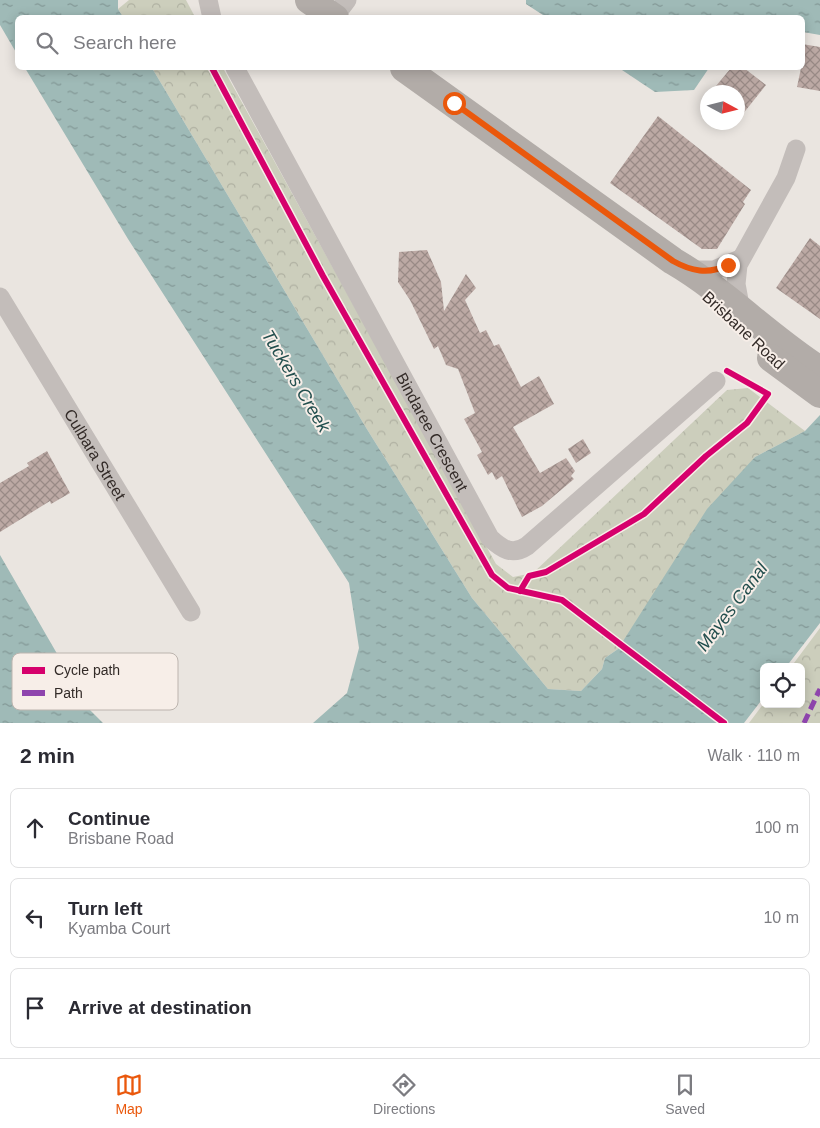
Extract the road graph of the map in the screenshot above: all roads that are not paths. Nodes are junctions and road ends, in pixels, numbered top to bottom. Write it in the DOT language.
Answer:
graph roads {
  1 [pos="208,0"];
  2 [pos="309,0"];
  3 [pos="339,11"];
  4 [pos="211,15"];
  5 [pos="236,70"];
  6 [pos="407,70"];
  7 [pos="796,149"];
  8 [pos="740,259"];
  9 [pos="680,265"];
  10 [pos="0,297"];
  11 [pos="741,311"];
  12 [pos="820,370"];
  13 [pos="716,381"];
  14 [pos="820,394"];
  15 [pos="191,612"];
  1 -- 4 [label="street"];
  2 -- 3 [label="main road"];
  5 -- 13 [label="street, Bindaree Crescent"];
  6 -- 9 [label="main road, Brisbane Road"];
  7 -- 8 [label="street"];
  8 -- 9 [label="street"];
  8 -- 11 [label="street"];
  9 -- 11 [label="main road, Brisbane Road"];
  9 -- 14 [label="main road, Brisbane Road"];
  10 -- 15 [label="street, Culbara Street"];
  11 -- 12 [label="main road, Brisbane Road"];
}
